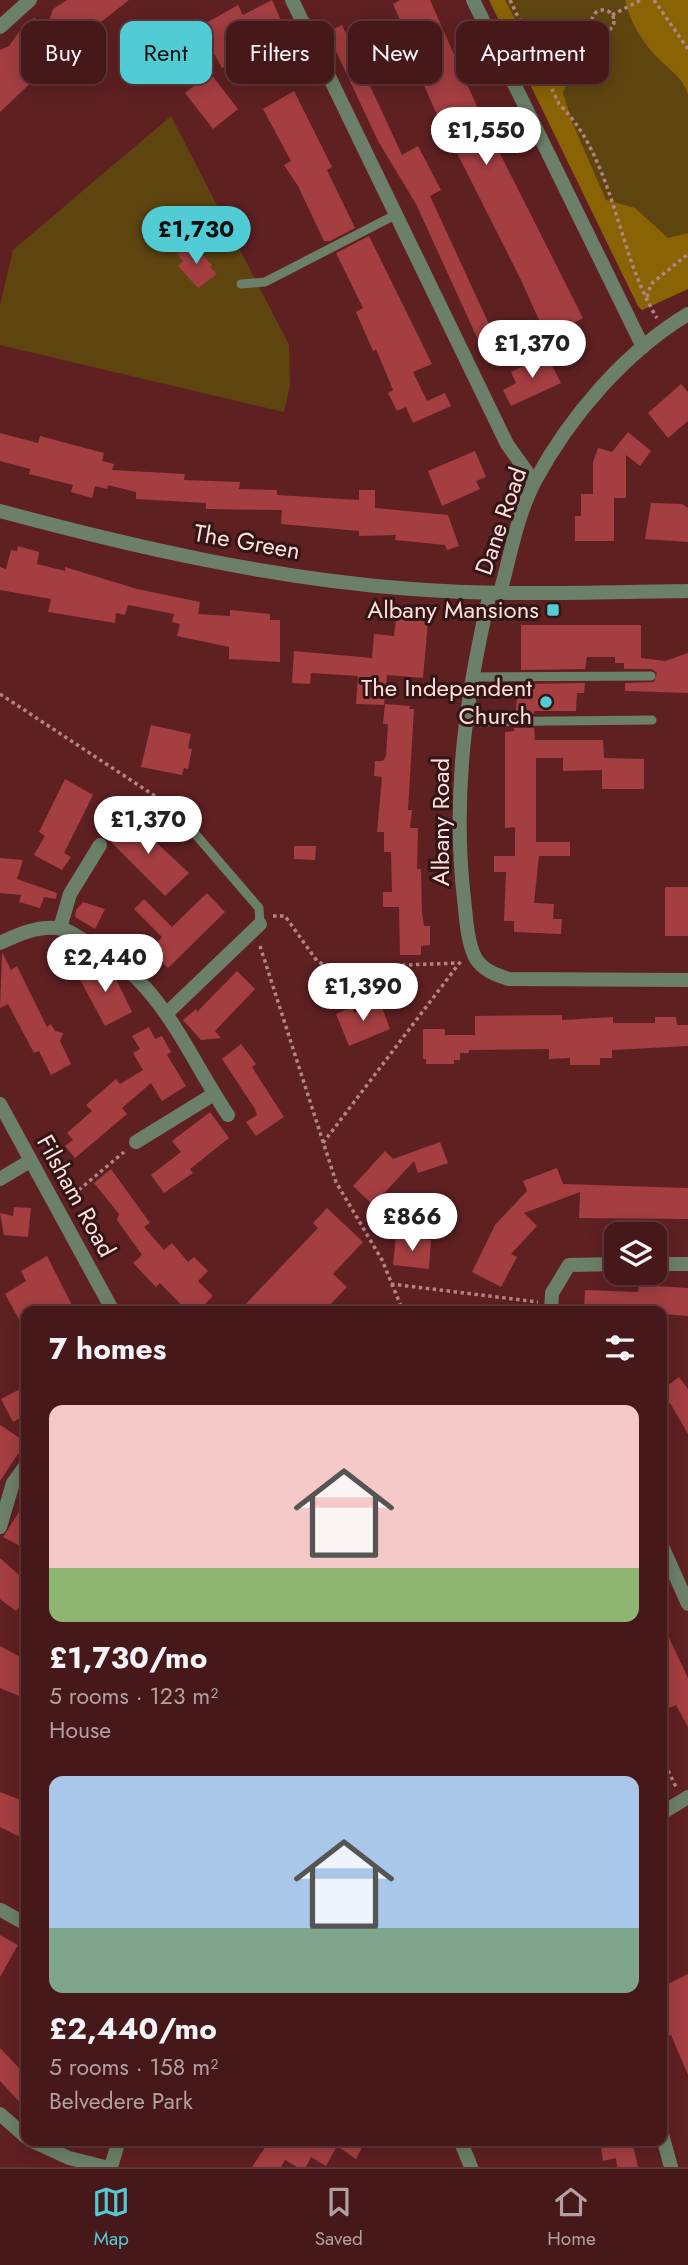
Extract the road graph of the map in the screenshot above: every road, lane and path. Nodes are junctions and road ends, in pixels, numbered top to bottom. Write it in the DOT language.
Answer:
graph roads {
  1 [pos="30,0"];
  2 [pos="292,0"];
  3 [pos="473,0"];
  4 [pos="510,0"];
  5 [pos="641,0"];
  6 [pos="654,0"];
  7 [pos="612,16"];
  8 [pos="483,21"];
  9 [pos="521,21"];
  10 [pos="592,21"];
  11 [pos="0,27"];
  12 [pos="609,30"];
  13 [pos="688,49"];
  14 [pos="514,84"];
  15 [pos="550,84"];
  16 [pos="397,214"];
  17 [pos="688,254"];
  18 [pos="241,284"];
  19 [pos="647,297"];
  20 [pos="688,314"];
  21 [pos="664,328"];
  22 [pos="643,347"];
  23 [pos="534,482"];
  24 [pos="0,512"];
  25 [pos="688,591"];
  26 [pos="495,593"];
  27 [pos="651,676"];
  28 [pos="472,677"];
  29 [pos="0,694"];
  30 [pos="652,720"];
  31 [pos="465,722"];
  32 [pos="172,807"];
  33 [pos="100,845"];
  34 [pos="259,926"];
  35 [pos="60,928"];
  36 [pos="0,943"];
  37 [pos="473,953"];
  38 [pos="457,963"];
  39 [pos="688,980"];
  40 [pos="167,1013"];
  41 [pos="214,1094"];
  42 [pos="0,1104"];
  43 [pos="228,1115"];
  44 [pos="136,1142"];
  45 [pos="323,1143"];
  46 [pos="30,1161"];
  47 [pos="0,1179"];
  48 [pos="57,1209"];
  49 [pos="604,1264"];
  50 [pos="667,1264"];
  51 [pos="688,1264"];
  52 [pos="391,1284"];
  53 [pos="110,1306"];
  54 [pos="401,1306"];
  55 [pos="544,1306"];
  56 [pos="551,1306"];
  57 [pos="21,1472"];
  58 [pos="0,1527"];
  59 [pos="667,1557"];
  60 [pos="688,1604"];
  61 [pos="667,1767"];
  62 [pos="685,1799"];
  63 [pos="667,1810"];
  64 [pos="1,1910"];
  65 [pos="21,1916"];
  66 [pos="0,2114"];
  67 [pos="21,2133"];
  68 [pos="43,2146"];
  69 [pos="117,2146"];
  70 [pos="462,2146"];
  71 [pos="665,2146"];
  72 [pos="105,2167"];
  73 [pos="111,2167"];
  74 [pos="471,2167"];
  75 [pos="671,2167"];
  1 -- 11 [label="street"];
  2 -- 16 [label="street"];
  3 -- 8 [label="street"];
  4 -- 9 [label="path"];
  5 -- 7 [label="path"];
  6 -- 13 [label="path"];
  7 -- 10 [label="path"];
  7 -- 12 [label="path"];
  14 -- 22 [label="street"];
  15 -- 19 [label="path"];
  16 -- 18 [label="lane"];
  16 -- 23 [label="street"];
  17 -- 19 [label="path"];
  19 -- 21 [label="path"];
  20 -- 21 [label="street, Dane Road"];
  21 -- 22 [label="street, Dane Road"];
  22 -- 23 [label="street, Dane Road"];
  23 -- 26 [label="street, Dane Road"];
  24 -- 26 [label="street, The Green"];
  25 -- 26 [label="street, The Green"];
  26 -- 28 [label="street, Albany Road"];
  27 -- 28 [label="lane"];
  28 -- 31 [label="street, Albany Road"];
  29 -- 32 [label="path"];
  30 -- 31 [label="lane"];
  31 -- 37 [label="street, Albany Road"];
  32 -- 34 [label="lane"];
  33 -- 35 [label="street"];
  34 -- 38 [label="path"];
  34 -- 40 [label="street"];
  34 -- 45 [label="path"];
  35 -- 36 [label="street"];
  35 -- 40 [label="street"];
  37 -- 38 [label="path"];
  37 -- 39 [label="street"];
  38 -- 45 [label="path"];
  40 -- 41 [label="street"];
  41 -- 43 [label="street"];
  41 -- 44 [label="street"];
  42 -- 46 [label="street, Filsham Road"];
  44 -- 48 [label="path"];
  45 -- 52 [label="path"];
  46 -- 47 [label="street"];
  46 -- 48 [label="street, Filsham Road"];
  48 -- 53 [label="street, Filsham Road"];
  49 -- 56 [label="street"];
  50 -- 51 [label="street"];
  52 -- 54 [label="path"];
  52 -- 55 [label="path"];
  57 -- 58 [label="street"];
  59 -- 60 [label="street"];
  61 -- 62 [label="path"];
  62 -- 63 [label="street"];
  64 -- 65 [label="street"];
  66 -- 67 [label="street"];
  68 -- 72 [label="street"];
  69 -- 73 [label="street"];
  70 -- 74 [label="street"];
  71 -- 75 [label="street"];
}
